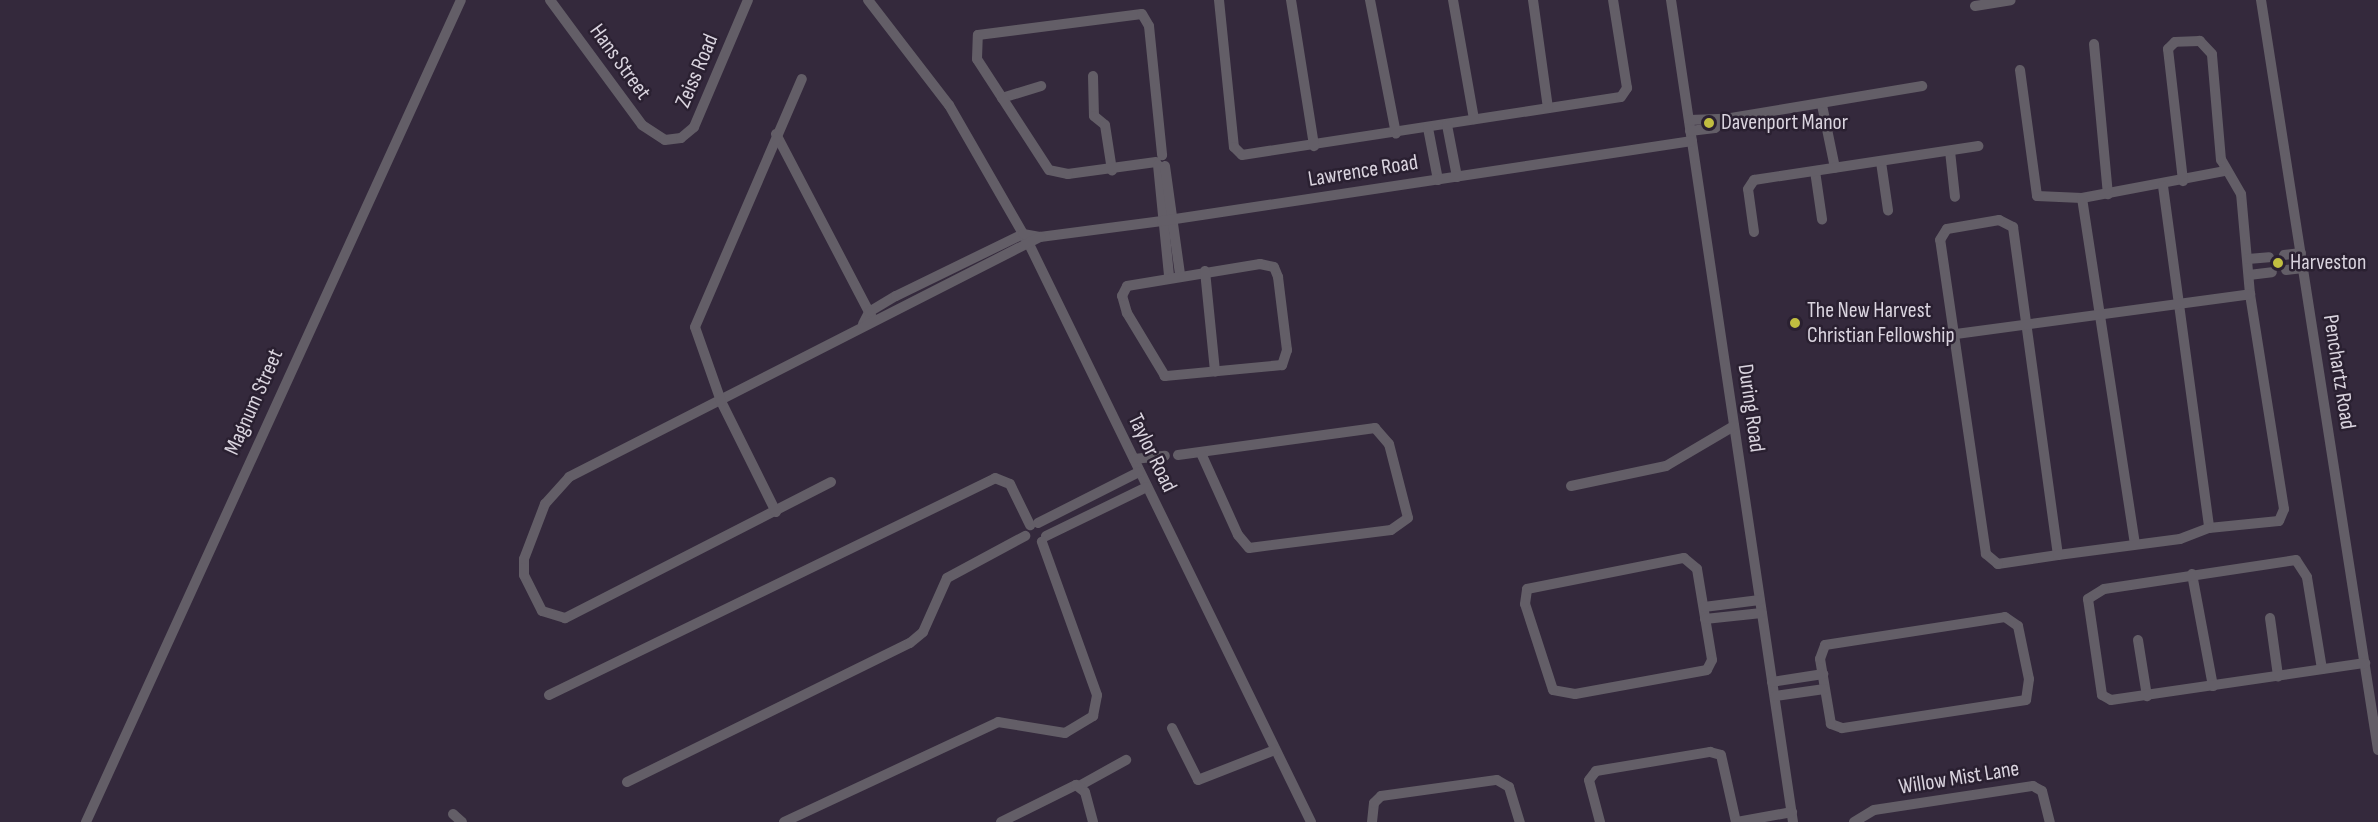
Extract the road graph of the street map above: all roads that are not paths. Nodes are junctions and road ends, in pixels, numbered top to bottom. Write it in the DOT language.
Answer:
graph roads {
  1 [pos="461,0"];
  2 [pos="550,0"];
  3 [pos="748,0"];
  4 [pos="868,0"];
  5 [pos="878,0"];
  6 [pos="1218,0"];
  7 [pos="1291,0"];
  8 [pos="1370,0"];
  9 [pos="1453,0"];
  10 [pos="1533,0"];
  11 [pos="1613,0"];
  12 [pos="1671,0"];
  13 [pos="2011,0"];
  14 [pos="2261,0"];
  15 [pos="1994,1"];
  16 [pos="1975,6"];
  17 [pos="2094,44"];
  18 [pos="2020,70"];
  19 [pos="1093,76"];
  20 [pos="802,79"];
  21 [pos="1041,86"];
  22 [pos="1922,86"];
  23 [pos="1002,98"];
  24 [pos="949,105"];
  25 [pos="1822,105"];
  26 [pos="1548,108"];
  27 [pos="1474,119"];
  28 [pos="1447,125"];
  29 [pos="1428,128"];
  30 [pos="1690,131"];
  31 [pos="776,134"];
  32 [pos="1396,134"];
  33 [pos="665,140"];
  34 [pos="1314,146"];
  35 [pos="1978,146"];
  36 [pos="1950,151"];
  37 [pos="1160,162"];
  38 [pos="1881,162"];
  39 [pos="1835,168"];
  40 [pos="1112,170"];
  41 [pos="1815,171"];
  42 [pos="2225,171"];
  43 [pos="1457,177"];
  44 [pos="1438,180"];
  45 [pos="2183,181"];
  46 [pos="2163,186"];
  47 [pos="2108,194"];
  48 [pos="1955,197"];
  49 [pos="2082,198"];
  50 [pos="1888,210"];
  51 [pos="1822,219"];
  52 [pos="1167,220"];
  53 [pos="1754,232"];
  54 [pos="1023,234"];
  55 [pos="1040,237"];
  56 [pos="1029,244"];
  57 [pos="2301,253"];
  58 [pos="2284,255"];
  59 [pos="2269,257"];
  60 [pos="2248,259"];
  61 [pos="2303,268"];
  62 [pos="2286,270"];
  63 [pos="1205,271"];
  64 [pos="2272,272"];
  65 [pos="1174,275"];
  66 [pos="2249,275"];
  67 [pos="2250,294"];
  68 [pos="2177,303"];
  69 [pos="2100,315"];
  70 [pos="871,317"];
  71 [pos="2025,325"];
  72 [pos="1956,334"];
  73 [pos="1215,372"];
  74 [pos="721,400"];
  75 [pos="1734,426"];
  76 [pos="1201,453"];
  77 [pos="1178,455"];
  78 [pos="1165,456"];
  79 [pos="1134,459"];
  80 [pos="1139,472"];
  81 [pos="831,482"];
  82 [pos="1571,486"];
  83 [pos="1147,487"];
  84 [pos="776,512"];
  85 [pos="1031,528"];
  86 [pos="2209,528"];
  87 [pos="1044,539"];
  88 [pos="2135,544"];
  89 [pos="2058,555"];
  90 [pos="2192,574"];
  91 [pos="1760,600"];
  92 [pos="1704,607"];
  93 [pos="1762,612"];
  94 [pos="2270,618"];
  95 [pos="1706,619"];
  96 [pos="2138,640"];
  97 [pos="2365,663"];
  98 [pos="2322,669"];
  99 [pos="1823,674"];
  100 [pos="2278,676"];
  101 [pos="1772,682"];
  102 [pos="2213,686"];
  103 [pos="1825,689"];
  104 [pos="549,694"];
  105 [pos="1775,696"];
  106 [pos="2147,696"];
  107 [pos="1172,728"];
  108 [pos="1275,750"];
  109 [pos="2378,750"];
  110 [pos="1126,760"];
  111 [pos="627,782"];
  112 [pos="1079,786"];
  113 [pos="453,814"];
  114 [pos="1792,817"];
  115 [pos="86,822"];
  116 [pos="462,822"];
  117 [pos="784,822"];
  118 [pos="1001,822"];
  119 [pos="1093,822"];
  120 [pos="1311,822"];
  121 [pos="1372,822"];
  122 [pos="1520,822"];
  123 [pos="1600,822"];
  124 [pos="1736,822"];
  125 [pos="1854,822"];
  126 [pos="2050,822"];
  1 -- 115 [label="street, Magnum Street"];
  2 -- 33 [label="street, Hans Street"];
  3 -- 33 [label="street, Zeiss Road"];
  4 -- 24 [label="street, Taylor Road"];
  5 -- 24 [label="street, Taylor Road"];
  6 -- 34 [label="street"];
  7 -- 34 [label="street"];
  8 -- 32 [label="street"];
  9 -- 27 [label="street"];
  10 -- 26 [label="street"];
  11 -- 26 [label="street"];
  12 -- 30 [label="street, During Road"];
  13 -- 15 [label="street"];
  14 -- 57 [label="street, Penchartz Road"];
  15 -- 16 [label="street"];
  17 -- 47 [label="street"];
  18 -- 49 [label="street"];
  19 -- 40 [label="street"];
  20 -- 31 [label="street"];
  21 -- 23 [label="street"];
  22 -- 25 [label="street, Lawrence Road"];
  23 -- 37 [label="street"];
  23 -- 40 [label="street"];
  24 -- 54 [label="street, Taylor Road"];
  25 -- 30 [label="street, Lawrence Road"];
  25 -- 39 [label="street"];
  26 -- 27 [label="street"];
  27 -- 28 [label="street"];
  28 -- 29 [label="street"];
  28 -- 43 [label="street"];
  29 -- 32 [label="street"];
  29 -- 44 [label="street"];
  30 -- 43 [label="street, Lawrence Road"];
  30 -- 75 [label="street, During Road"];
  31 -- 70 [label="street"];
  31 -- 74 [label="street"];
  32 -- 34 [label="street"];
  35 -- 36 [label="street"];
  36 -- 38 [label="street"];
  36 -- 48 [label="street"];
  37 -- 40 [label="street"];
  37 -- 52 [label="street"];
  38 -- 39 [label="street"];
  38 -- 50 [label="street"];
  39 -- 41 [label="street"];
  41 -- 51 [label="street"];
  41 -- 53 [label="street"];
  42 -- 45 [label="street"];
  42 -- 45 [label="street"];
  42 -- 60 [label="street"];
  43 -- 44 [label="street, Lawrence Road"];
  44 -- 52 [label="street, Lawrence Road"];
  45 -- 46 [label="street"];
  46 -- 47 [label="street"];
  46 -- 68 [label="street"];
  47 -- 49 [label="street"];
  49 -- 69 [label="street"];
  52 -- 55 [label="street, Lawrence Road"];
  52 -- 65 [label="street"];
  54 -- 55 [label="street, Lawrence Road"];
  54 -- 56 [label="street, Taylor Road"];
  54 -- 70 [label="street"];
  55 -- 56 [label="street, Lawrence Road"];
  56 -- 70 [label="street, Lawrence Road"];
  56 -- 79 [label="street, Taylor Road"];
  57 -- 58 [label="street"];
  57 -- 61 [label="street, Penchartz Road"];
  59 -- 60 [label="street"];
  60 -- 66 [label="street"];
  61 -- 62 [label="street"];
  61 -- 97 [label="street, Penchartz Road"];
  63 -- 65 [label="street"];
  63 -- 73 [label="street"];
  63 -- 73 [label="street"];
  64 -- 66 [label="street"];
  65 -- 73 [label="street"];
  66 -- 67 [label="street"];
  67 -- 68 [label="street"];
  67 -- 86 [label="street"];
  68 -- 69 [label="street"];
  68 -- 86 [label="street"];
  69 -- 71 [label="street"];
  69 -- 88 [label="street"];
  70 -- 74 [label="street"];
  71 -- 72 [label="street"];
  71 -- 72 [label="street"];
  71 -- 89 [label="street"];
  72 -- 89 [label="street"];
  74 -- 84 [label="street"];
  74 -- 84 [label="street"];
  75 -- 82 [label="street"];
  75 -- 91 [label="street, During Road"];
  76 -- 76 [label="street"];
  76 -- 77 [label="street"];
  78 -- 79 [label="street"];
  79 -- 80 [label="street, Taylor Road"];
  80 -- 83 [label="street, Taylor Road"];
  80 -- 85 [label="street"];
  81 -- 84 [label="street"];
  83 -- 87 [label="street"];
  83 -- 108 [label="street, Taylor Road"];
  85 -- 87 [label="street"];
  85 -- 87 [label="street"];
  85 -- 104 [label="street"];
  85 -- 111 [label="street"];
  86 -- 88 [label="street"];
  87 -- 117 [label="street"];
  88 -- 89 [label="street"];
  90 -- 98 [label="street"];
  90 -- 102 [label="street"];
  90 -- 106 [label="street"];
  91 -- 92 [label="street"];
  91 -- 93 [label="street, During Road"];
  92 -- 95 [label="street"];
  92 -- 95 [label="street"];
  93 -- 95 [label="street"];
  93 -- 101 [label="street, During Road"];
  94 -- 100 [label="street"];
  96 -- 106 [label="street"];
  97 -- 98 [label="street"];
  97 -- 109 [label="street, Penchartz Road"];
  98 -- 100 [label="street"];
  99 -- 101 [label="street"];
  99 -- 103 [label="street"];
  99 -- 103 [label="street"];
  100 -- 102 [label="street"];
  101 -- 105 [label="street, During Road"];
  102 -- 106 [label="street"];
  103 -- 105 [label="street"];
  105 -- 114 [label="street, During Road"];
  107 -- 108 [label="street"];
  108 -- 120 [label="street, Taylor Road"];
  110 -- 112 [label="street"];
  112 -- 118 [label="street"];
  112 -- 119 [label="street"];
  113 -- 116 [label="street"];
  114 -- 124 [label="street"];
  121 -- 122 [label="street"];
  123 -- 124 [label="street"];
  125 -- 126 [label="street, Willow Mist Lane"];
}
